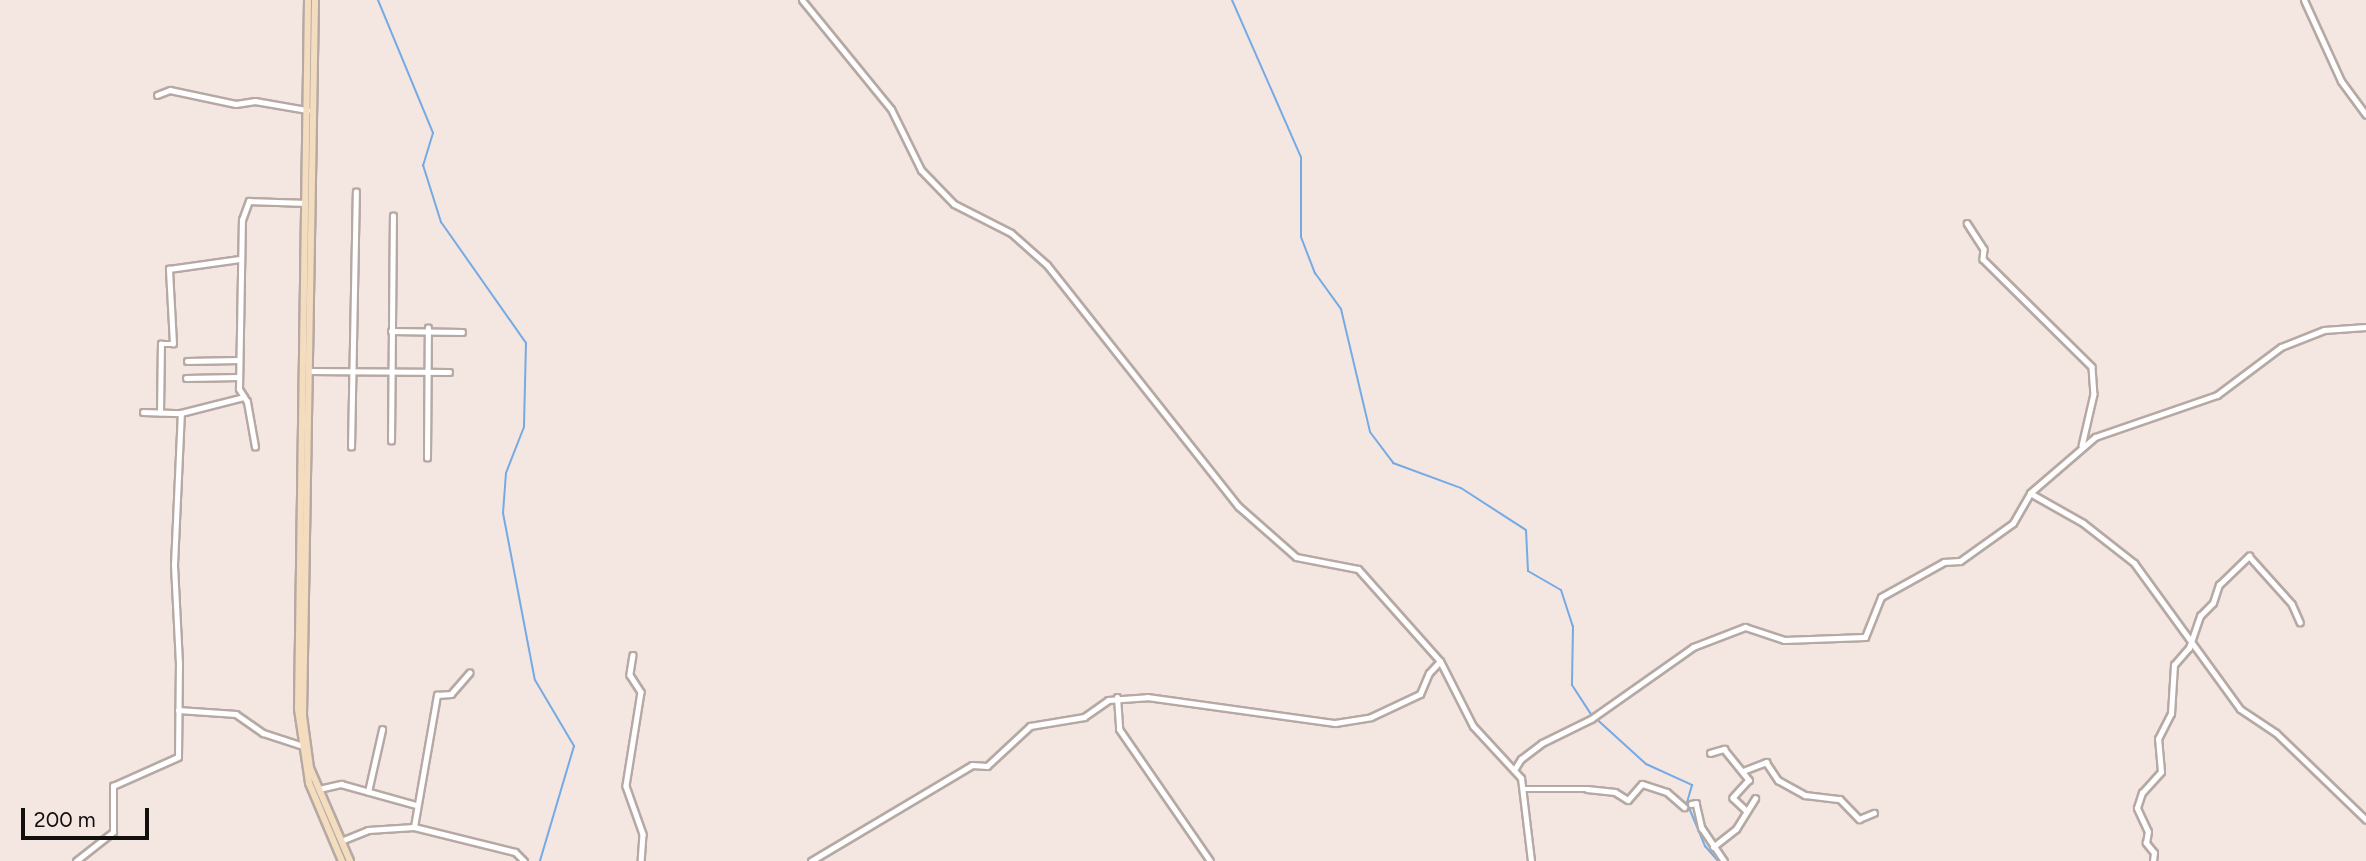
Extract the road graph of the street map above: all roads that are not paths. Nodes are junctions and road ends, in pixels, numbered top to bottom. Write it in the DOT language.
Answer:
graph roads {
  1 [pos="308,0"];
  2 [pos="315,0"];
  3 [pos="802,0"];
  4 [pos="2304,0"];
  5 [pos="157,95"];
  6 [pos="310,110"];
  7 [pos="2366,115"];
  8 [pos="356,192"];
  9 [pos="305,203"];
  10 [pos="393,216"];
  11 [pos="1967,223"];
  12 [pos="239,260"];
  13 [pos="2366,327"];
  14 [pos="428,328"];
  15 [pos="391,331"];
  16 [pos="462,332"];
  17 [pos="239,360"];
  18 [pos="187,361"];
  19 [pos="309,371"];
  20 [pos="352,372"];
  21 [pos="391,372"];
  22 [pos="427,372"];
  23 [pos="449,372"];
  24 [pos="239,377"];
  25 [pos="186,378"];
  26 [pos="244,397"];
  27 [pos="144,412"];
  28 [pos="160,413"];
  29 [pos="181,414"];
  30 [pos="391,441"];
  31 [pos="2082,446"];
  32 [pos="255,447"];
  33 [pos="351,447"];
  34 [pos="426,458"];
  35 [pos="2030,493"];
  36 [pos="2301,622"];
  37 [pos="2190,641"];
  38 [pos="633,656"];
  39 [pos="1440,661"];
  40 [pos="468,673"];
  41 [pos="1117,697"];
  42 [pos="178,710"];
  43 [pos="382,730"];
  44 [pos="300,745"];
  45 [pos="1710,753"];
  46 [pos="1514,770"];
  47 [pos="1743,771"];
  48 [pos="1523,789"];
  49 [pos="318,790"];
  50 [pos="368,792"];
  51 [pos="1755,798"];
  52 [pos="1691,804"];
  53 [pos="416,805"];
  54 [pos="1684,807"];
  55 [pos="1746,810"];
  56 [pos="1874,813"];
  57 [pos="2366,820"];
  58 [pos="414,827"];
  59 [pos="341,841"];
  60 [pos="1713,847"];
  61 [pos="1529,859"];
  62 [pos="76,861"];
  63 [pos="342,861"];
  64 [pos="350,861"];
  65 [pos="524,861"];
  66 [pos="641,861"];
  67 [pos="813,861"];
  68 [pos="1210,861"];
  69 [pos="1724,861"];
  70 [pos="2153,861"];
  1 -- 6 [label="main road"];
  2 -- 6 [label="main road"];
  3 -- 39 [label="street"];
  4 -- 7 [label="street"];
  5 -- 6 [label="street"];
  6 -- 9 [label="main road"];
  6 -- 19 [label="main road"];
  8 -- 20 [label="street"];
  9 -- 12 [label="street"];
  9 -- 44 [label="main road"];
  10 -- 15 [label="street"];
  11 -- 31 [label="street"];
  12 -- 17 [label="street"];
  12 -- 28 [label="street"];
  13 -- 31 [label="street"];
  14 -- 15 [label="street"];
  14 -- 16 [label="street"];
  14 -- 22 [label="street"];
  15 -- 21 [label="street"];
  17 -- 18 [label="street"];
  17 -- 24 [label="street"];
  19 -- 20 [label="street"];
  19 -- 49 [label="main road"];
  20 -- 21 [label="street"];
  20 -- 33 [label="street"];
  21 -- 22 [label="street"];
  21 -- 30 [label="street"];
  22 -- 23 [label="street"];
  22 -- 34 [label="street"];
  24 -- 25 [label="street"];
  24 -- 26 [label="street"];
  26 -- 29 [label="street"];
  26 -- 32 [label="street"];
  27 -- 28 [label="street"];
  28 -- 29 [label="street"];
  29 -- 42 [label="street"];
  31 -- 35 [label="street"];
  35 -- 37 [label="street"];
  35 -- 46 [label="street"];
  36 -- 37 [label="street"];
  37 -- 57 [label="street"];
  37 -- 70 [label="street"];
  38 -- 66 [label="street"];
  39 -- 41 [label="street"];
  39 -- 46 [label="street"];
  40 -- 53 [label="street"];
  41 -- 67 [label="street"];
  41 -- 68 [label="street"];
  42 -- 44 [label="street"];
  42 -- 62 [label="street"];
  43 -- 50 [label="street"];
  44 -- 63 [label="main road"];
  45 -- 47 [label="street"];
  46 -- 48 [label="street"];
  47 -- 55 [label="street"];
  47 -- 56 [label="street"];
  48 -- 54 [label="street"];
  48 -- 61 [label="street"];
  49 -- 50 [label="street"];
  49 -- 59 [label="main road"];
  50 -- 53 [label="street"];
  51 -- 55 [label="street"];
  52 -- 60 [label="street"];
  53 -- 58 [label="street"];
  55 -- 60 [label="street"];
  58 -- 59 [label="street"];
  58 -- 65 [label="street"];
  59 -- 64 [label="main road"];
  60 -- 69 [label="street"];
}
